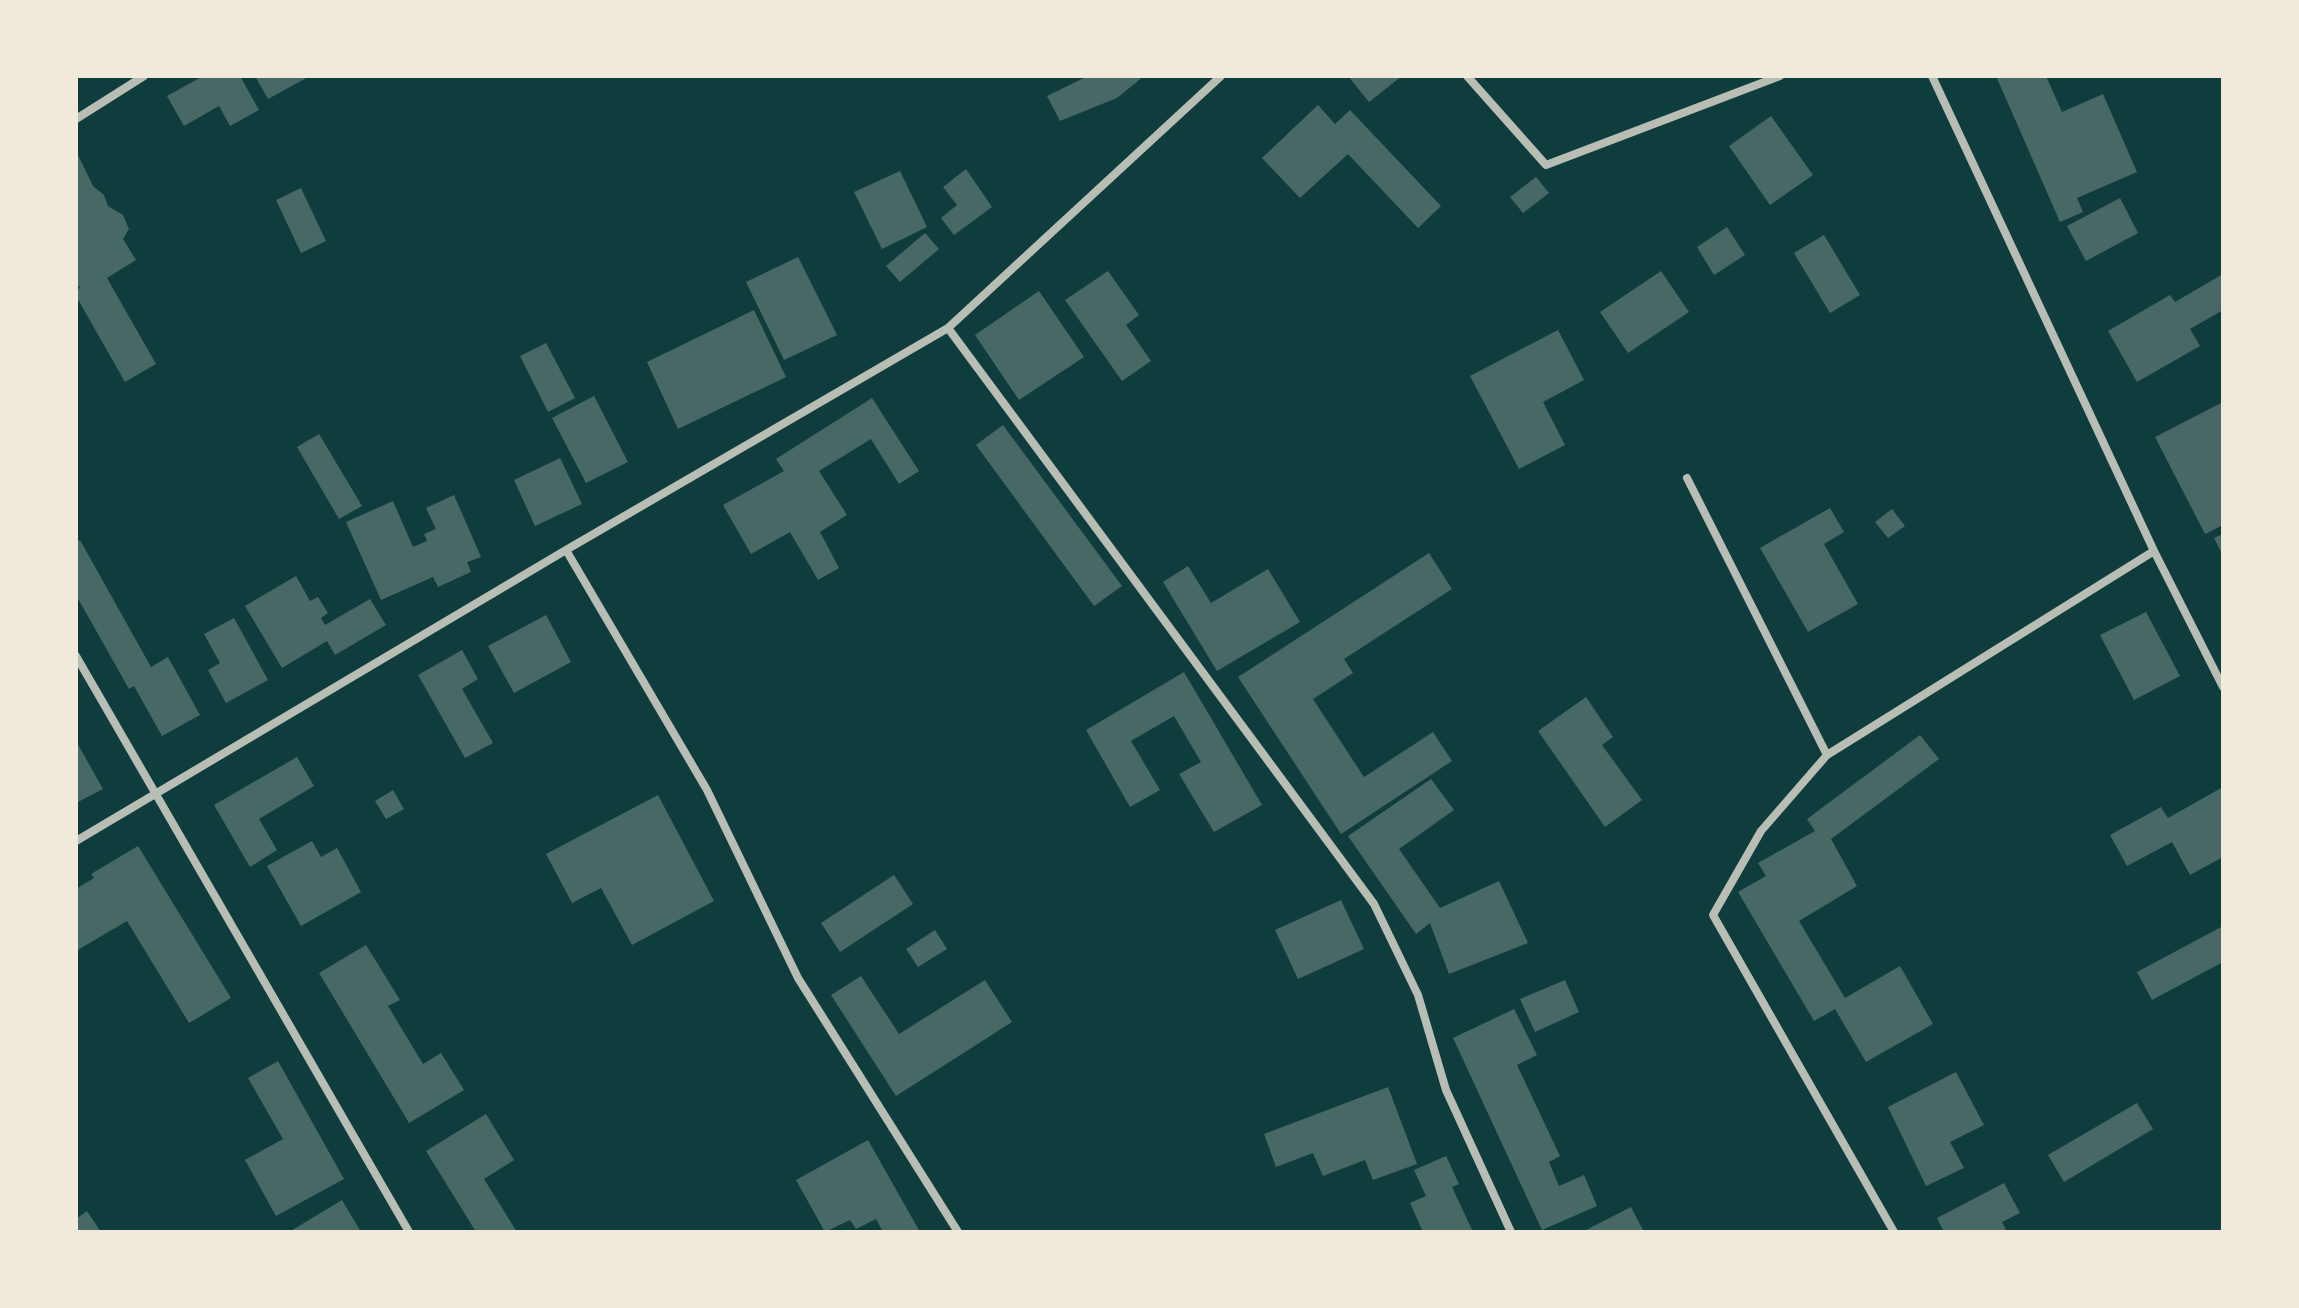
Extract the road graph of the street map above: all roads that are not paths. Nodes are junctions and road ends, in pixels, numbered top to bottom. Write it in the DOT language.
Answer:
graph roads {
  1 [pos="144,76"];
  2 [pos="1221,76"];
  3 [pos="1467,76"];
  4 [pos="1780,76"];
  5 [pos="1932,76"];
  6 [pos="76,119"];
  7 [pos="948,328"];
  8 [pos="1687,478"];
  9 [pos="566,550"];
  10 [pos="2154,551"];
  11 [pos="76,656"];
  12 [pos="2223,687"];
  13 [pos="1827,755"];
  14 [pos="157,795"];
  15 [pos="76,841"];
  16 [pos="409,1232"];
  17 [pos="958,1232"];
  18 [pos="1511,1232"];
  19 [pos="1894,1232"];
  1 -- 6 [label="street"];
  2 -- 7 [label="street"];
  3 -- 4 [label="street"];
  5 -- 10 [label="street"];
  7 -- 9 [label="street"];
  7 -- 18 [label="street"];
  8 -- 13 [label="street"];
  9 -- 14 [label="street"];
  9 -- 17 [label="street"];
  10 -- 12 [label="street"];
  10 -- 13 [label="street"];
  11 -- 14 [label="street"];
  13 -- 19 [label="street"];
  14 -- 15 [label="street"];
  14 -- 16 [label="street"];
}
